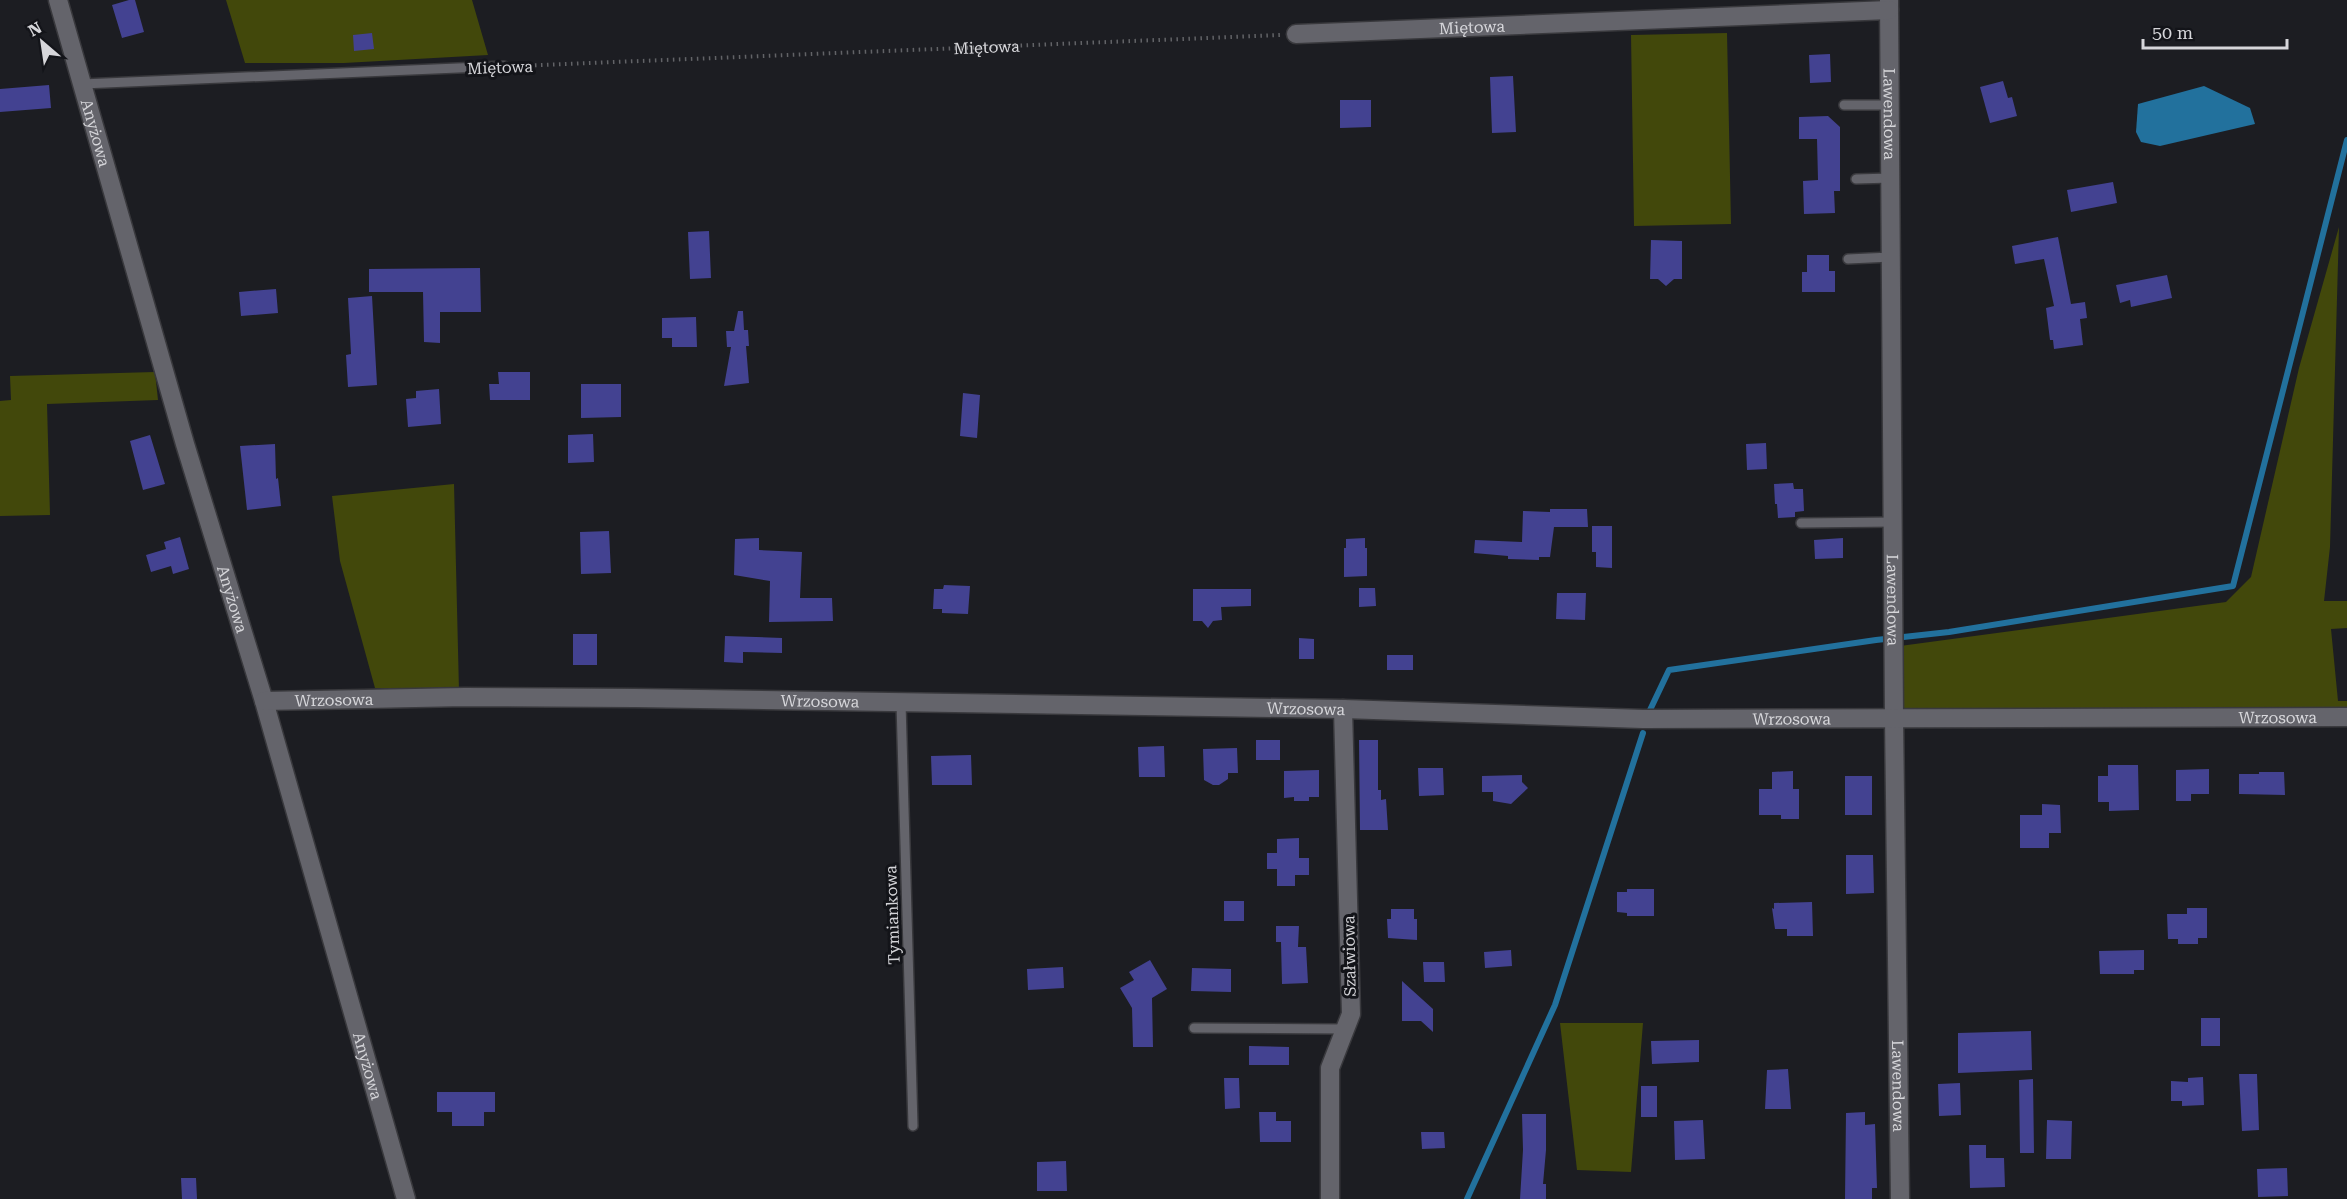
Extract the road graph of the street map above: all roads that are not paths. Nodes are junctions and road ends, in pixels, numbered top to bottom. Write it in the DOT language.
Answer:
graph roads {
  1 [pos="57,0"];
  2 [pos="1889,5"];
  3 [pos="1296,34"];
  4 [pos="504,66"];
  5 [pos="82,84"];
  6 [pos="1844,105"];
  7 [pos="1890,105"];
  8 [pos="1891,178"];
  9 [pos="1856,179"];
  10 [pos="1891,257"];
  11 [pos="1848,259"];
  12 [pos="1894,522"];
  13 [pos="1801,523"];
  14 [pos="264,701"];
  15 [pos="901,703"];
  16 [pos="1343,709"];
  17 [pos="2347,717"];
  18 [pos="1894,718"];
  19 [pos="1194,1028"];
  20 [pos="1345,1029"];
  21 [pos="913,1126"];
  22 [pos="406,1199"];
  23 [pos="1330,1199"];
  24 [pos="1900,1199"];
  1 -- 5 [label="street, Anyżowa"];
  2 -- 3 [label="street, Miętowa"];
  2 -- 7 [label="street, Lawendowa"];
  4 -- 5 [label="lane, Miętowa"];
  5 -- 14 [label="street, Anyżowa"];
  6 -- 7 [label="lane"];
  7 -- 8 [label="street, Lawendowa"];
  8 -- 9 [label="lane"];
  8 -- 10 [label="street, Lawendowa"];
  10 -- 11 [label="lane"];
  10 -- 12 [label="street, Lawendowa"];
  12 -- 13 [label="lane"];
  12 -- 18 [label="street, Lawendowa"];
  14 -- 15 [label="street, Wrzosowa"];
  14 -- 22 [label="street, Anyżowa"];
  15 -- 16 [label="street, Wrzosowa"];
  15 -- 21 [label="lane, Tymiankowa"];
  16 -- 18 [label="street, Wrzosowa"];
  16 -- 20 [label="street, Szałwiowa"];
  17 -- 18 [label="street, Wrzosowa"];
  18 -- 24 [label="street, Lawendowa"];
  19 -- 20 [label="lane"];
  20 -- 23 [label="street, Szałwiowa"];
}
